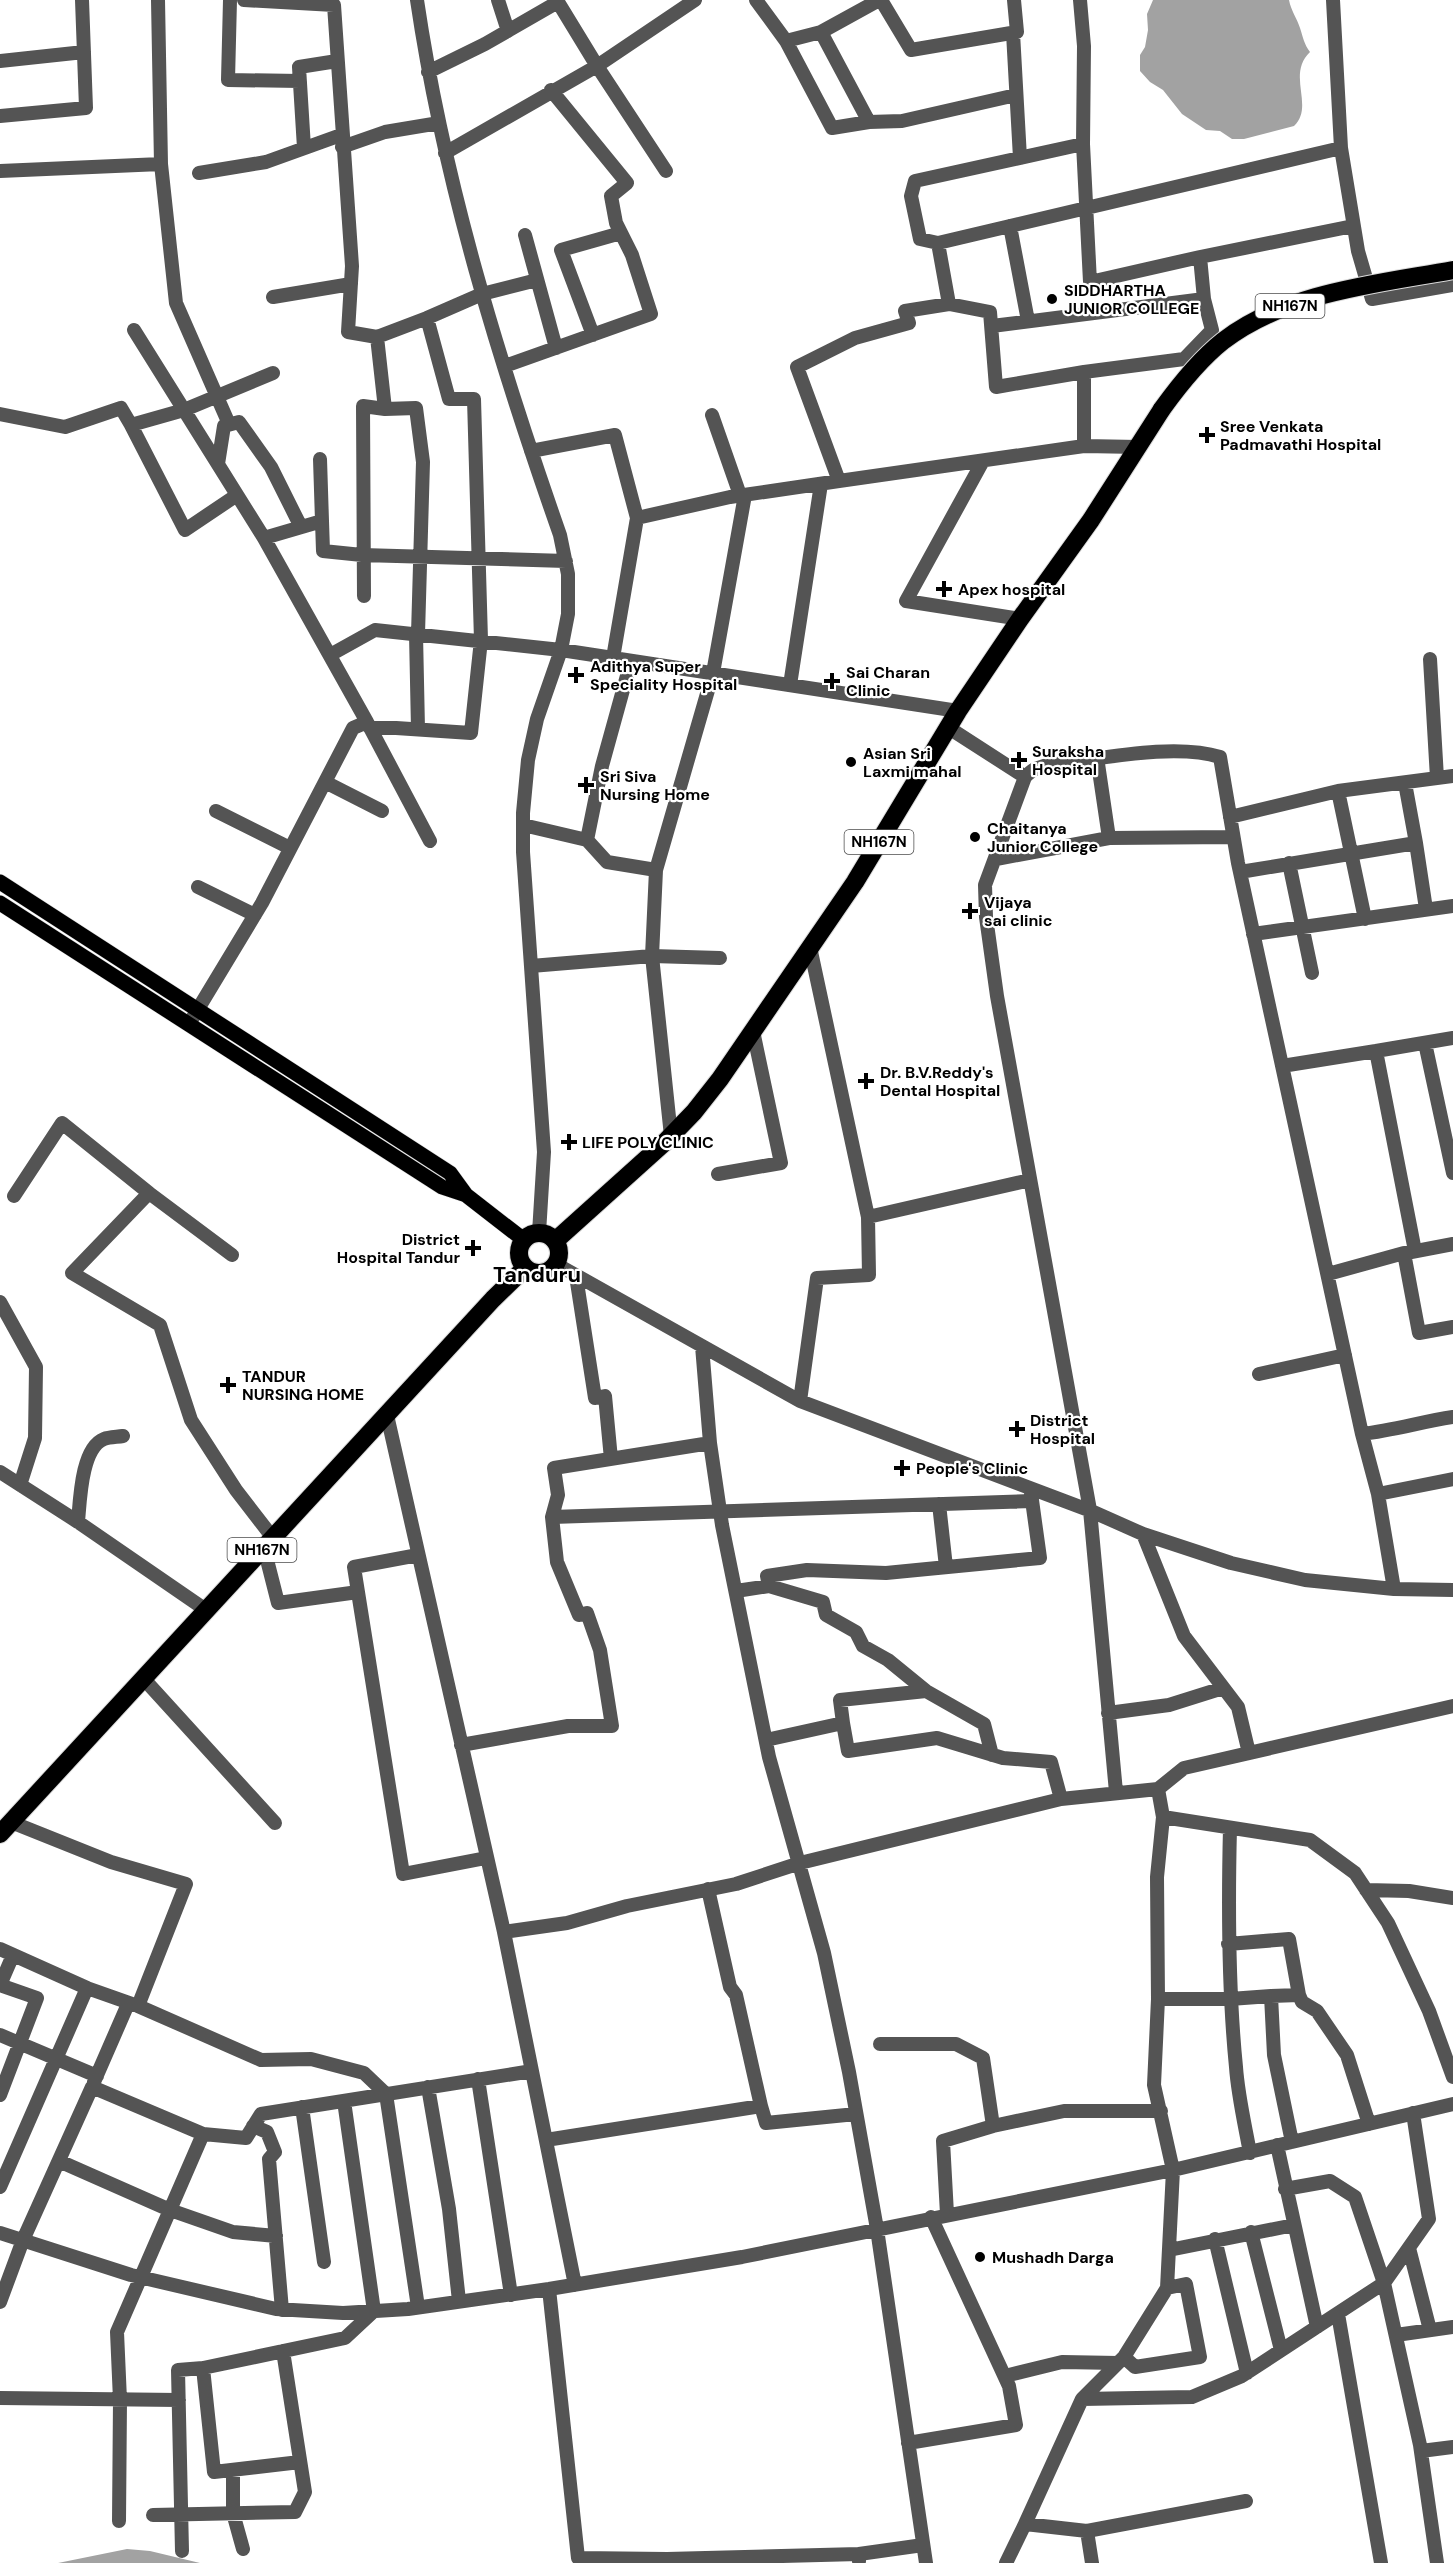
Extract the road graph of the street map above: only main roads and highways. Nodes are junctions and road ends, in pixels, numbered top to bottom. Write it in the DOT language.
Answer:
graph roads {
  1 [pos="1453,270"];
  2 [pos="0,882"];
  3 [pos="0,903"];
  4 [pos="193,1018"];
  5 [pos="539,1238"];
  6 [pos="525,1268"];
  7 [pos="6,1828"];
  1 -- 5 [label="highway, NH167N, bridge"];
  2 -- 4 [label="main road"];
  3 -- 4 [label="main road"];
  4 -- 5 [label="main road"];
  5 -- 6 [label="highway"];
  5 -- 6 [label="highway"];
  6 -- 7 [label="highway, NH167N"];
}
